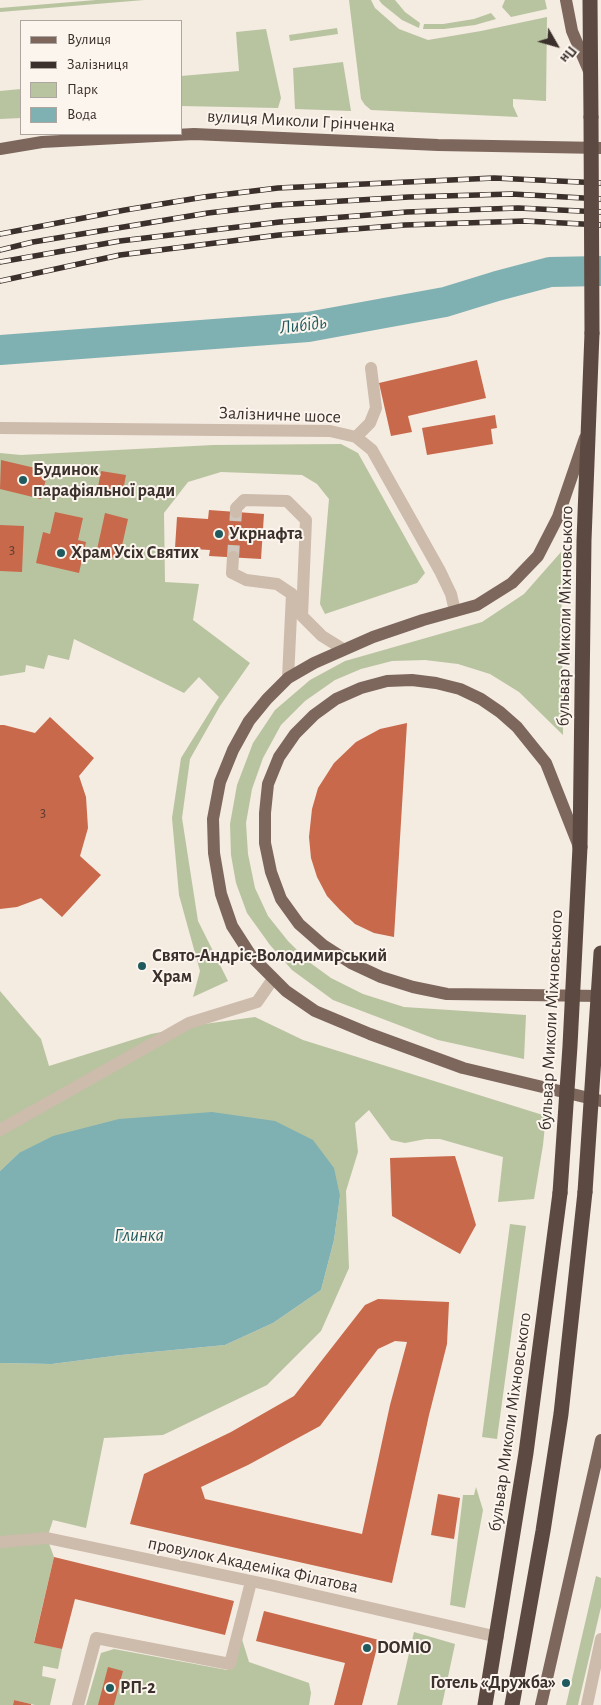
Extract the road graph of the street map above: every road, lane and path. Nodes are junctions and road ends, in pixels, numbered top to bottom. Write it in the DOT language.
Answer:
graph roads {
  1 [pos="566,0"];
  2 [pos="590,0"];
  3 [pos="591,77"];
  4 [pos="175,135"];
  5 [pos="182,135"];
  6 [pos="601,148"];
  7 [pos="0,149"];
  8 [pos="371,368"];
  9 [pos="0,428"];
  10 [pos="588,428"];
  11 [pos="356,437"];
  12 [pos="236,512"];
  13 [pos="233,557"];
  14 [pos="455,611"];
  15 [pos="343,649"];
  16 [pos="288,678"];
  17 [pos="580,847"];
  18 [pos="601,953"];
  19 [pos="273,979"];
  20 [pos="601,996"];
  21 [pos="601,1101"];
  22 [pos="0,1130"];
  23 [pos="601,1440"];
  24 [pos="0,1542"];
  25 [pos="252,1582"];
  26 [pos="498,1637"];
  27 [pos="601,1639"];
  28 [pos="78,1705"];
  29 [pos="486,1705"];
  30 [pos="512,1705"];
  31 [pos="541,1705"];
  32 [pos="587,1705"];
  1 -- 3 [label="main road"];
  2 -- 3 [label="highway, бульвар Миколи Міхновського"];
  3 -- 10 [label="highway, бульвар Миколи Міхновського, bridge"];
  4 -- 7 [label="main road, вулиця Миколи Грінченка"];
  5 -- 6 [label="main road, вулиця Миколи Грінченка"];
  8 -- 11 [label="street"];
  9 -- 11 [label="street, Залізничне шосе"];
  10 -- 14 [label="main road"];
  10 -- 17 [label="highway, бульвар Миколи Міхновського"];
  11 -- 14 [label="street, Залізничне шосе"];
  12 -- 15 [label="street"];
  13 -- 16 [label="street"];
  14 -- 15 [label="main road"];
  15 -- 16 [label="main road"];
  16 -- 19 [label="main road"];
  17 -- 20 [label="main road"];
  17 -- 26 [label="highway, бульвар Миколи Міхновського, bridge"];
  18 -- 30 [label="highway, bridge"];
  19 -- 21 [label="main road"];
  19 -- 22 [label="street"];
  23 -- 31 [label="main road"];
  24 -- 25 [label="street, провулок Академіка Філатова"];
  25 -- 26 [label="street, провулок Академіка Філатова"];
  25 -- 28 [label="street"];
  26 -- 29 [label="highway, бульвар Миколи Міхновського"];
  27 -- 32 [label="street"];
}
